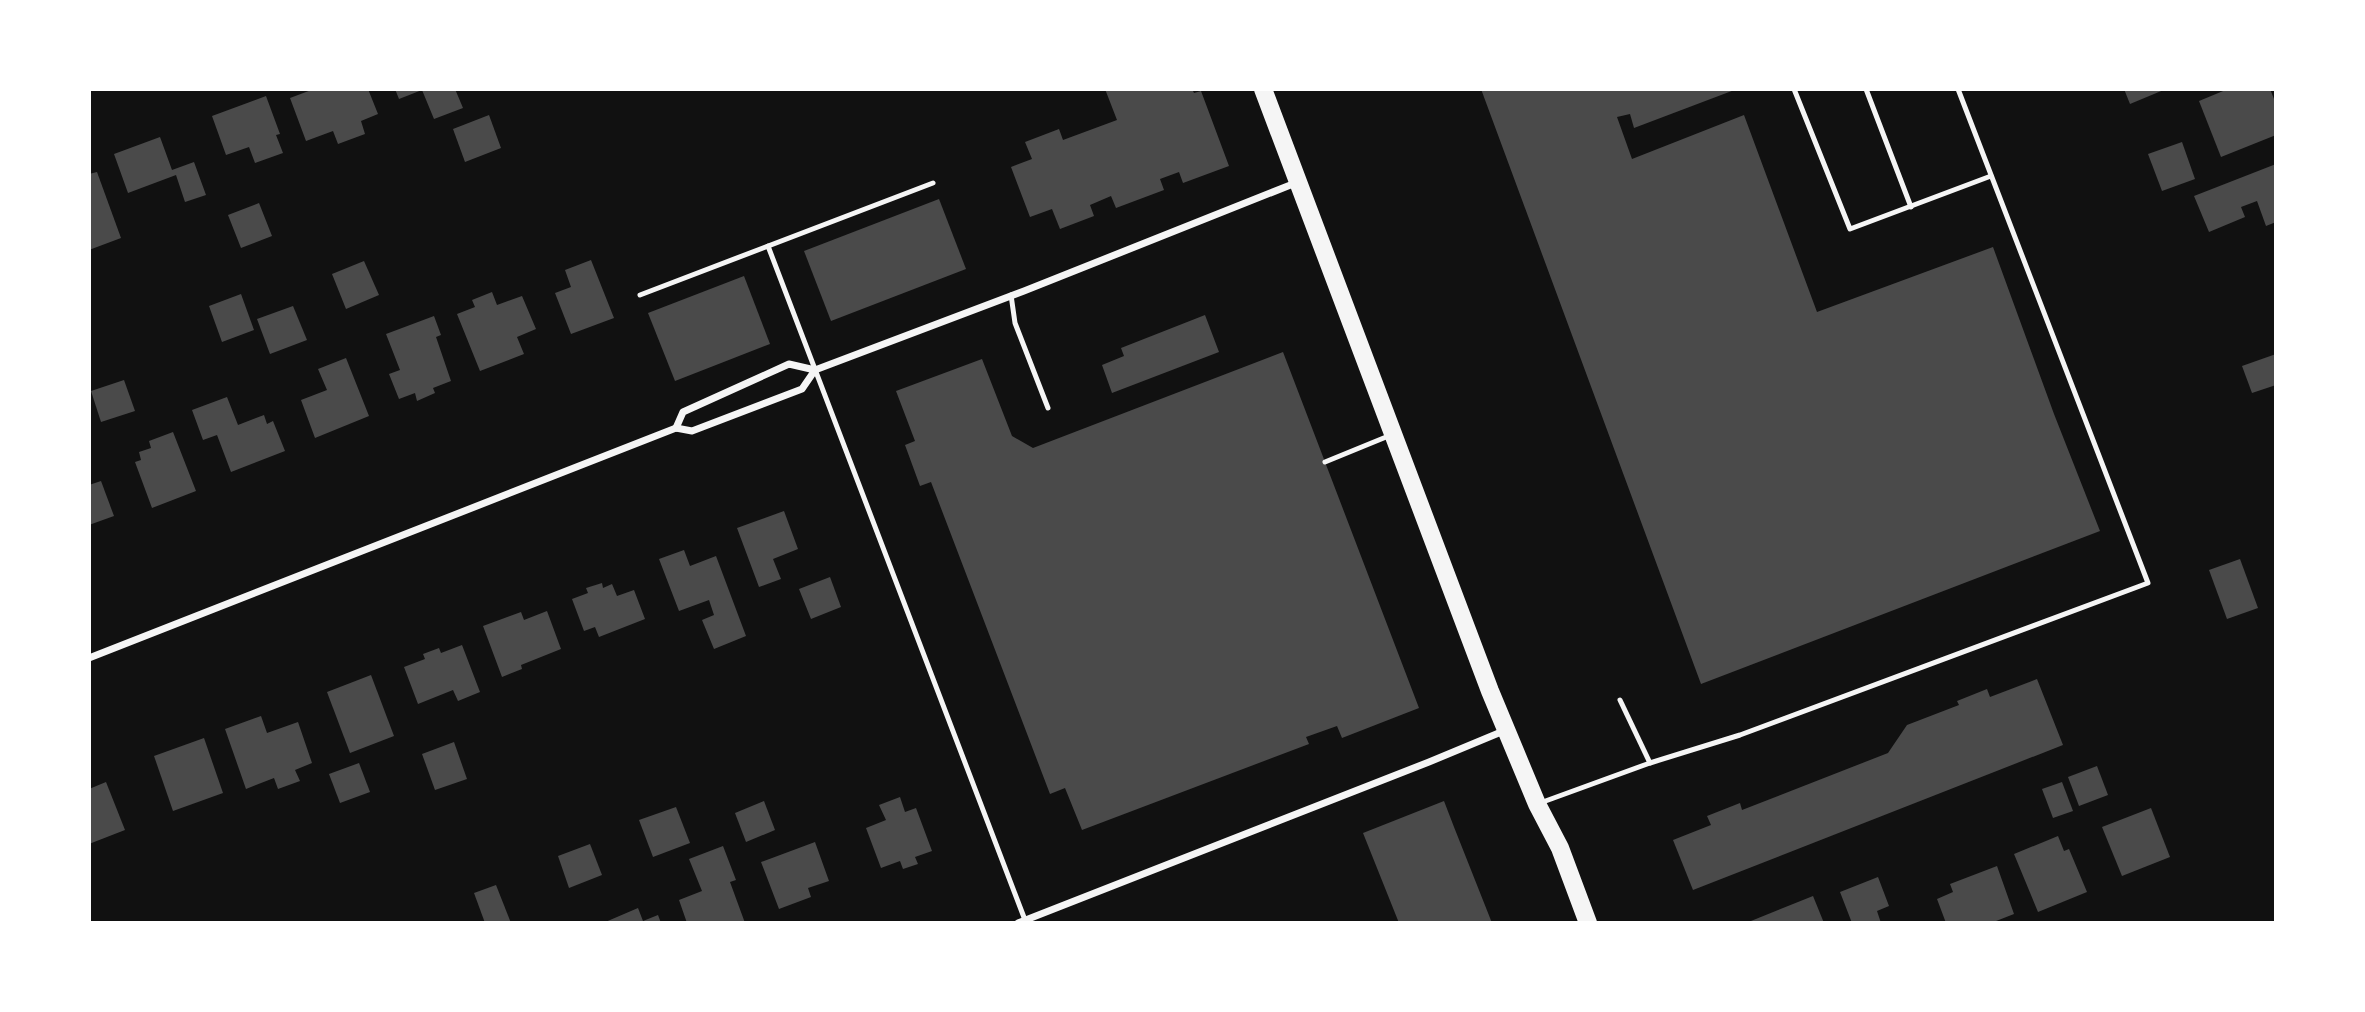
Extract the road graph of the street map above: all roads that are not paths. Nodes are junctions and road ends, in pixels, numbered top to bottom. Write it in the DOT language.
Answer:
graph roads {
  1 [pos="1263,89"];
  2 [pos="1794,89"];
  3 [pos="1866,89"];
  4 [pos="1958,89"];
  5 [pos="1991,176"];
  6 [pos="1298,182"];
  7 [pos="933,183"];
  8 [pos="1910,207"];
  9 [pos="768,246"];
  10 [pos="640,295"];
  11 [pos="1011,295"];
  12 [pos="816,370"];
  13 [pos="1048,408"];
  14 [pos="676,428"];
  15 [pos="1394,434"];
  16 [pos="1325,461"];
  17 [pos="89,658"];
  18 [pos="1620,700"];
  19 [pos="1506,729"];
  20 [pos="1650,763"];
  21 [pos="1537,804"];
  22 [pos="1021,921"];
  23 [pos="1588,923"];
  1 -- 6 [label="main road"];
  2 -- 8 [label="lane"];
  3 -- 8 [label="lane"];
  4 -- 5 [label="lane"];
  5 -- 8 [label="lane"];
  5 -- 20 [label="lane"];
  6 -- 11 [label="street"];
  6 -- 15 [label="main road"];
  7 -- 9 [label="lane"];
  9 -- 10 [label="lane"];
  9 -- 12 [label="lane"];
  11 -- 12 [label="street"];
  11 -- 13 [label="lane"];
  12 -- 14 [label="street"];
  12 -- 14 [label="street"];
  12 -- 22 [label="lane"];
  14 -- 17 [label="street"];
  15 -- 16 [label="lane"];
  15 -- 19 [label="main road"];
  18 -- 20 [label="lane"];
  19 -- 21 [label="main road"];
  19 -- 22 [label="street"];
  20 -- 21 [label="lane"];
  21 -- 23 [label="main road"];
}
